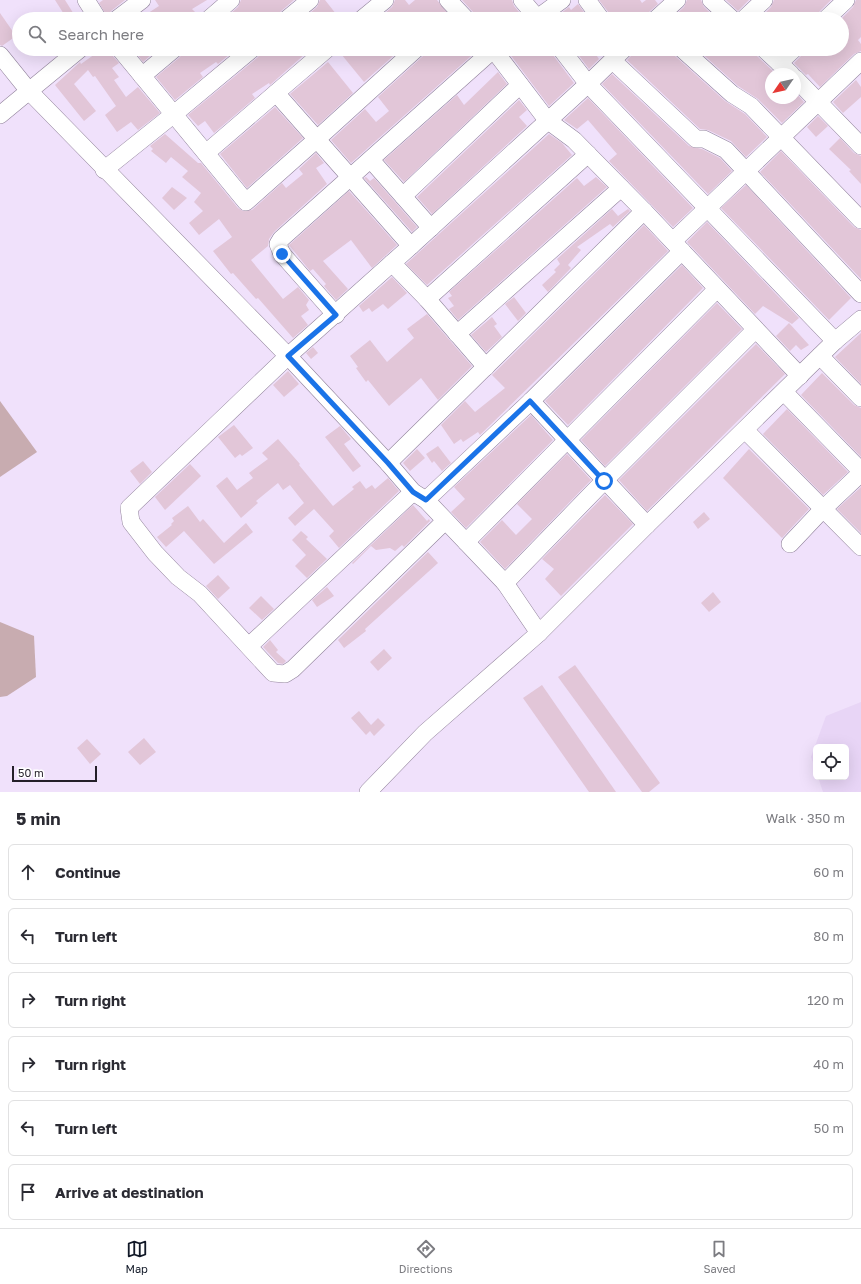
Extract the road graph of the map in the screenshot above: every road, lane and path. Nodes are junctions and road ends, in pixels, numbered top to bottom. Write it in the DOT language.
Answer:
graph roads {
  1 [pos="86,0"];
  2 [pos="142,0"];
  3 [pos="231,0"];
  4 [pos="310,0"];
  5 [pos="384,0"];
  6 [pos="522,0"];
  7 [pos="562,0"];
  8 [pos="587,0"];
  9 [pos="711,0"];
  10 [pos="764,0"];
  11 [pos="846,0"];
  12 [pos="673,1"];
  13 [pos="94,12"];
  14 [pos="126,12"];
  15 [pos="217,12"];
  16 [pos="295,12"];
  17 [pos="370,12"];
  18 [pos="531,12"];
  19 [pos="546,12"];
  20 [pos="596,12"];
  21 [pos="663,12"];
  22 [pos="724,12"];
  23 [pos="751,12"];
  24 [pos="833,12"];
  25 [pos="0,55"];
  26 [pos="72,56"];
  27 [pos="126,56"];
  28 [pos="166,56"];
  29 [pos="244,56"];
  30 [pos="319,56"];
  31 [pos="408,56"];
  32 [pos="485,56"];
  33 [pos="498,56"];
  34 [pos="566,56"];
  35 [pos="617,56"];
  36 [pos="624,56"];
  37 [pos="690,56"];
  38 [pos="772,56"];
  39 [pos="791,56"];
  40 [pos="861,61"];
  41 [pos="785,68"];
  42 [pos="142,76"];
  43 [pos="588,84"];
  44 [pos="801,84"];
  45 [pos="520,85"];
  46 [pos="29,91"];
  47 [pos="276,92"];
  48 [pos="819,101"];
  49 [pos="174,114"];
  50 [pos="0,115"];
  51 [pos="547,120"];
  52 [pos="782,137"];
  53 [pos="318,139"];
  54 [pos="860,142"];
  55 [pos="206,153"];
  56 [pos="588,154"];
  57 [pos="371,160"];
  58 [pos="104,170"];
  59 [pos="746,172"];
  60 [pos="351,178"];
  61 [pos="622,188"];
  62 [pos="403,196"];
  63 [pos="708,208"];
  64 [pos="644,211"];
  65 [pos="861,220"];
  66 [pos="431,228"];
  67 [pos="411,246"];
  68 [pos="677,246"];
  69 [pos="392,263"];
  70 [pos="717,289"];
  71 [pos="861,294"];
  72 [pos="427,299"];
  73 [pos="336,315"];
  74 [pos="861,319"];
  75 [pos="756,330"];
  76 [pos="457,334"];
  77 [pos="835,341"];
  78 [pos="288,356"];
  79 [pos="820,356"];
  80 [pos="486,367"];
  81 [pos="800,376"];
  82 [pos="784,392"];
  83 [pos="861,398"];
  84 [pos="530,401"];
  85 [pos="745,430"];
  86 [pos="567,442"];
  87 [pos="388,463"];
  88 [pos="861,472"];
  89 [pos="604,481"];
  90 [pos="419,496"];
  91 [pos="823,509"];
  92 [pos="445,521"];
  93 [pos="647,525"];
  94 [pos="466,542"];
  95 [pos="790,544"];
  96 [pos="861,548"];
  97 [pos="505,583"];
  98 [pos="539,634"];
  99 [pos="249,646"];
  100 [pos="368,792"];
  1 -- 13 [label="street"];
  2 -- 14 [label="street"];
  3 -- 15 [label="street"];
  4 -- 16 [label="street"];
  5 -- 17 [label="street"];
  6 -- 18 [label="street"];
  7 -- 19 [label="street"];
  8 -- 20 [label="street"];
  9 -- 22 [label="street"];
  10 -- 23 [label="street"];
  11 -- 24 [label="street"];
  12 -- 21 [label="street"];
  25 -- 46 [label="street"];
  26 -- 46 [label="street"];
  27 -- 42 [label="street"];
  28 -- 42 [label="street"];
  29 -- 49 [label="street"];
  30 -- 47 [label="street"];
  31 -- 53 [label="street"];
  32 -- 57 [label="street"];
  33 -- 45 [label="street"];
  34 -- 43 [label="street"];
  35 -- 43 [label="street"];
  36 -- 59 [label="street"];
  37 -- 52 [label="street"];
  38 -- 41 [label="street"];
  39 -- 41 [label="street"];
  40 -- 48 [label="street"];
  42 -- 49 [label="street"];
  43 -- 51 [label="street"];
  43 -- 63 [label="street"];
  44 -- 48 [label="street"];
  45 -- 51 [label="street"];
  45 -- 62 [label="street"];
  46 -- 50 [label="street"];
  46 -- 58 [label="street"];
  47 -- 53 [label="street"];
  47 -- 55 [label="street"];
  48 -- 52 [label="street"];
  48 -- 54 [label="street"];
  49 -- 55 [label="street"];
  49 -- 58 [label="street"];
  51 -- 56 [label="street"];
  51 -- 66 [label="street"];
  52 -- 59 [label="street"];
  52 -- 65 [label="street"];
  53 -- 55 [label="street"];
  53 -- 60 [label="street"];
  56 -- 61 [label="street"];
  56 -- 72 [label="street"];
  57 -- 60 [label="street"];
  57 -- 62 [label="street"];
  58 -- 78 [label="street"];
  59 -- 63 [label="street"];
  59 -- 71 [label="street"];
  60 -- 67 [label="street"];
  60 -- 73 [label="street"];
  61 -- 64 [label="street"];
  61 -- 76 [label="street"];
  62 -- 66 [label="street"];
  63 -- 68 [label="street"];
  63 -- 77 [label="street"];
  64 -- 68 [label="street"];
  64 -- 80 [label="street"];
  66 -- 67 [label="street"];
  67 -- 69 [label="street"];
  68 -- 70 [label="street"];
  68 -- 84 [label="street"];
  69 -- 72 [label="street"];
  69 -- 73 [label="street"];
  70 -- 75 [label="street"];
  70 -- 86 [label="street"];
  72 -- 76 [label="street"];
  73 -- 78 [label="street"];
  74 -- 77 [label="street"];
  75 -- 81 [label="street"];
  75 -- 89 [label="street"];
  76 -- 80 [label="street"];
  77 -- 79 [label="street"];
  78 -- 87 [label="street"];
  78 -- 99 [label="street"];
  79 -- 81 [label="street"];
  79 -- 83 [label="street"];
  80 -- 87 [label="street"];
  81 -- 82 [label="street"];
  82 -- 85 [label="street"];
  82 -- 88 [label="street"];
  84 -- 86 [label="street"];
  84 -- 90 [label="street"];
  85 -- 91 [label="street"];
  85 -- 93 [label="street"];
  86 -- 89 [label="street"];
  86 -- 94 [label="street"];
  87 -- 90 [label="street"];
  88 -- 91 [label="street"];
  89 -- 93 [label="street"];
  89 -- 97 [label="street"];
  90 -- 92 [label="street"];
  90 -- 99 [label="street"];
  91 -- 95 [label="street"];
  91 -- 96 [label="street"];
  92 -- 94 [label="street"];
  92 -- 99 [label="street"];
  93 -- 98 [label="street"];
  94 -- 97 [label="street"];
  97 -- 98 [label="street"];
  98 -- 100 [label="street"];
}
